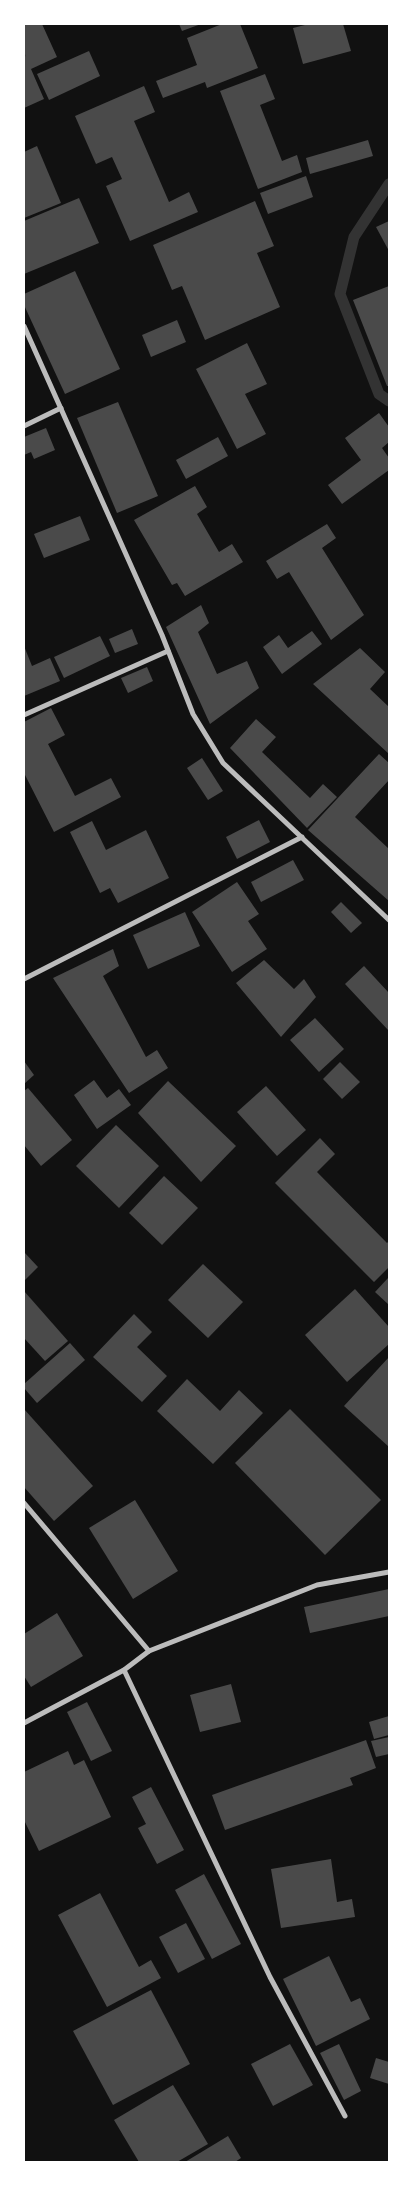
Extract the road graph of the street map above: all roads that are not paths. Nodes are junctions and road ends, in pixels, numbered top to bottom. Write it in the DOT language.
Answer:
graph roads {
  1 [pos="24,326"];
  2 [pos="61,408"];
  3 [pos="24,426"];
  4 [pos="168,650"];
  5 [pos="24,715"];
  6 [pos="302,837"];
  7 [pos="389,920"];
  8 [pos="24,979"];
  9 [pos="24,1503"];
  10 [pos="389,1572"];
  11 [pos="150,1651"];
  12 [pos="124,1670"];
  13 [pos="24,1723"];
  14 [pos="344,2116"];
  1 -- 2 [label="street"];
  2 -- 3 [label="street"];
  2 -- 4 [label="street"];
  4 -- 5 [label="street"];
  4 -- 6 [label="street"];
  6 -- 7 [label="street"];
  6 -- 8 [label="street"];
  9 -- 11 [label="street"];
  10 -- 11 [label="street"];
  11 -- 12 [label="street"];
  12 -- 13 [label="street"];
  12 -- 14 [label="street"];
}
